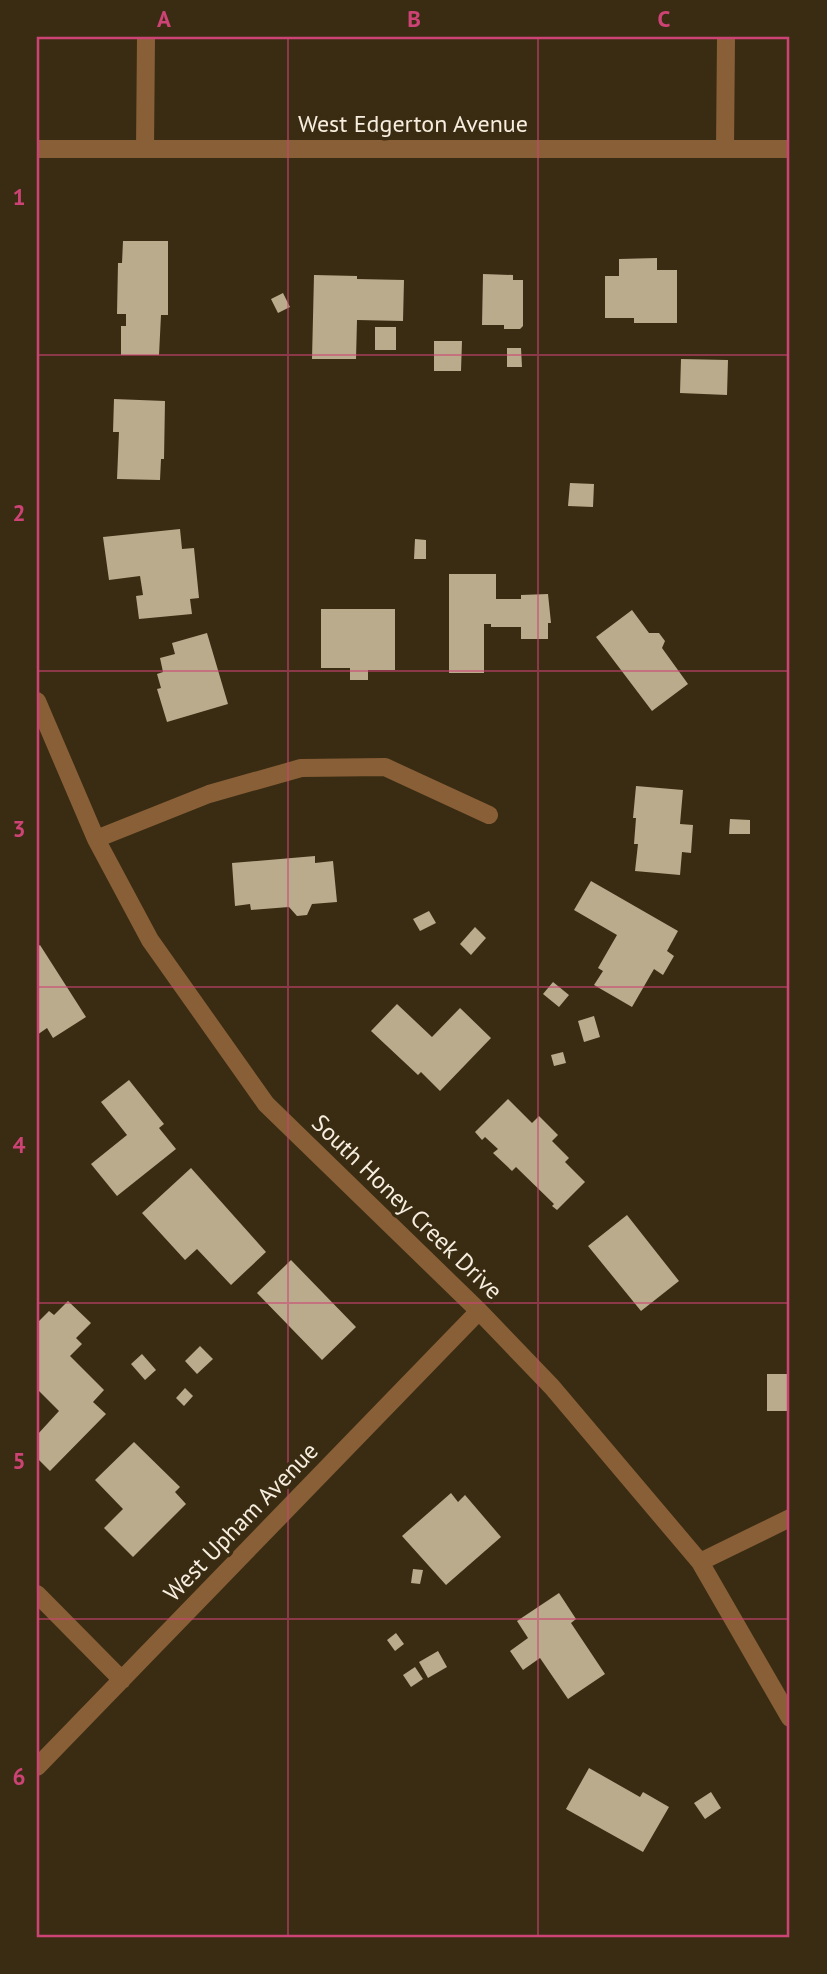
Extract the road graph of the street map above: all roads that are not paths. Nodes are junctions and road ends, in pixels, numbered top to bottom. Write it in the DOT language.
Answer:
graph roads {
  1 [pos="146,37"];
  2 [pos="726,37"];
  3 [pos="37,149"];
  4 [pos="145,149"];
  5 [pos="725,149"];
  6 [pos="790,149"];
  7 [pos="37,701"];
  8 [pos="489,815"];
  9 [pos="96,839"];
  10 [pos="479,1311"];
  11 [pos="790,1518"];
  12 [pos="700,1562"];
  13 [pos="37,1594"];
  14 [pos="121,1680"];
  15 [pos="790,1718"];
  16 [pos="37,1767"];
  1 -- 4 [label="street"];
  2 -- 5 [label="street"];
  3 -- 4 [label="street, West Edgerton Avenue"];
  4 -- 5 [label="street, West Edgerton Avenue"];
  5 -- 6 [label="street, West Edgerton Avenue"];
  7 -- 9 [label="street, South Honey Creek Drive"];
  8 -- 9 [label="street"];
  9 -- 10 [label="street, South Honey Creek Drive"];
  10 -- 12 [label="street, South Honey Creek Drive"];
  10 -- 14 [label="street, West Upham Avenue"];
  11 -- 12 [label="street"];
  12 -- 15 [label="street, South Honey Creek Drive"];
  13 -- 14 [label="street"];
  14 -- 16 [label="street, West Upham Avenue"];
}
